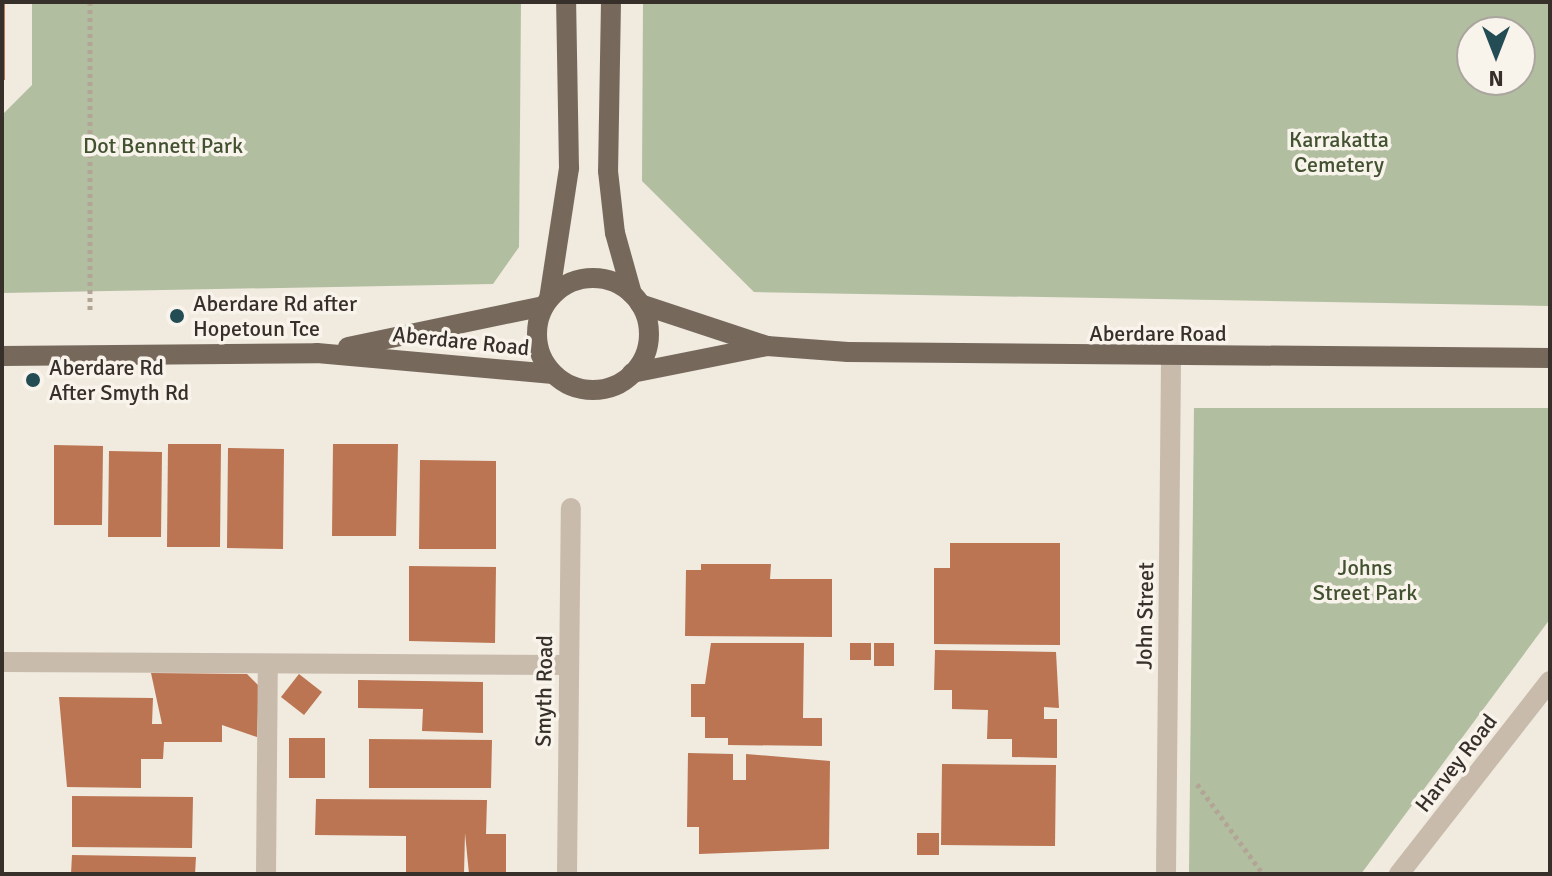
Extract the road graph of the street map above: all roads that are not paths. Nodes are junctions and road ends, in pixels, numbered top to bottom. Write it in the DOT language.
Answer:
graph roads {
  1 [pos="566,2"];
  2 [pos="611,2"];
  3 [pos="636,299"];
  4 [pos="547,302"];
  5 [pos="767,346"];
  6 [pos="317,353"];
  7 [pos="2,356"];
  8 [pos="1171,358"];
  9 [pos="1550,358"];
  10 [pos="632,373"];
  11 [pos="553,374"];
  12 [pos="571,508"];
  13 [pos="2,662"];
  14 [pos="268,664"];
  15 [pos="568,665"];
  16 [pos="1550,681"];
  17 [pos="266,874"];
  18 [pos="567,874"];
  19 [pos="1166,874"];
  20 [pos="1399,874"];
  1 -- 4 [label="main road"];
  2 -- 3 [label="main road"];
  3 -- 4 [label="main road"];
  3 -- 5 [label="main road, Aberdare Road"];
  3 -- 10 [label="main road"];
  4 -- 6 [label="main road, Aberdare Road"];
  4 -- 11 [label="main road"];
  5 -- 8 [label="main road, Aberdare Road"];
  5 -- 10 [label="main road, Aberdare Road"];
  6 -- 7 [label="main road, Aberdare Road"];
  6 -- 11 [label="main road, Aberdare Road"];
  8 -- 9 [label="main road, Aberdare Road"];
  8 -- 19 [label="street, John Street"];
  10 -- 11 [label="main road"];
  12 -- 15 [label="street, Smyth Road"];
  13 -- 14 [label="street"];
  14 -- 15 [label="street"];
  14 -- 17 [label="street"];
  15 -- 18 [label="street, Smyth Road"];
  16 -- 20 [label="street, Harvey Road"];
}
